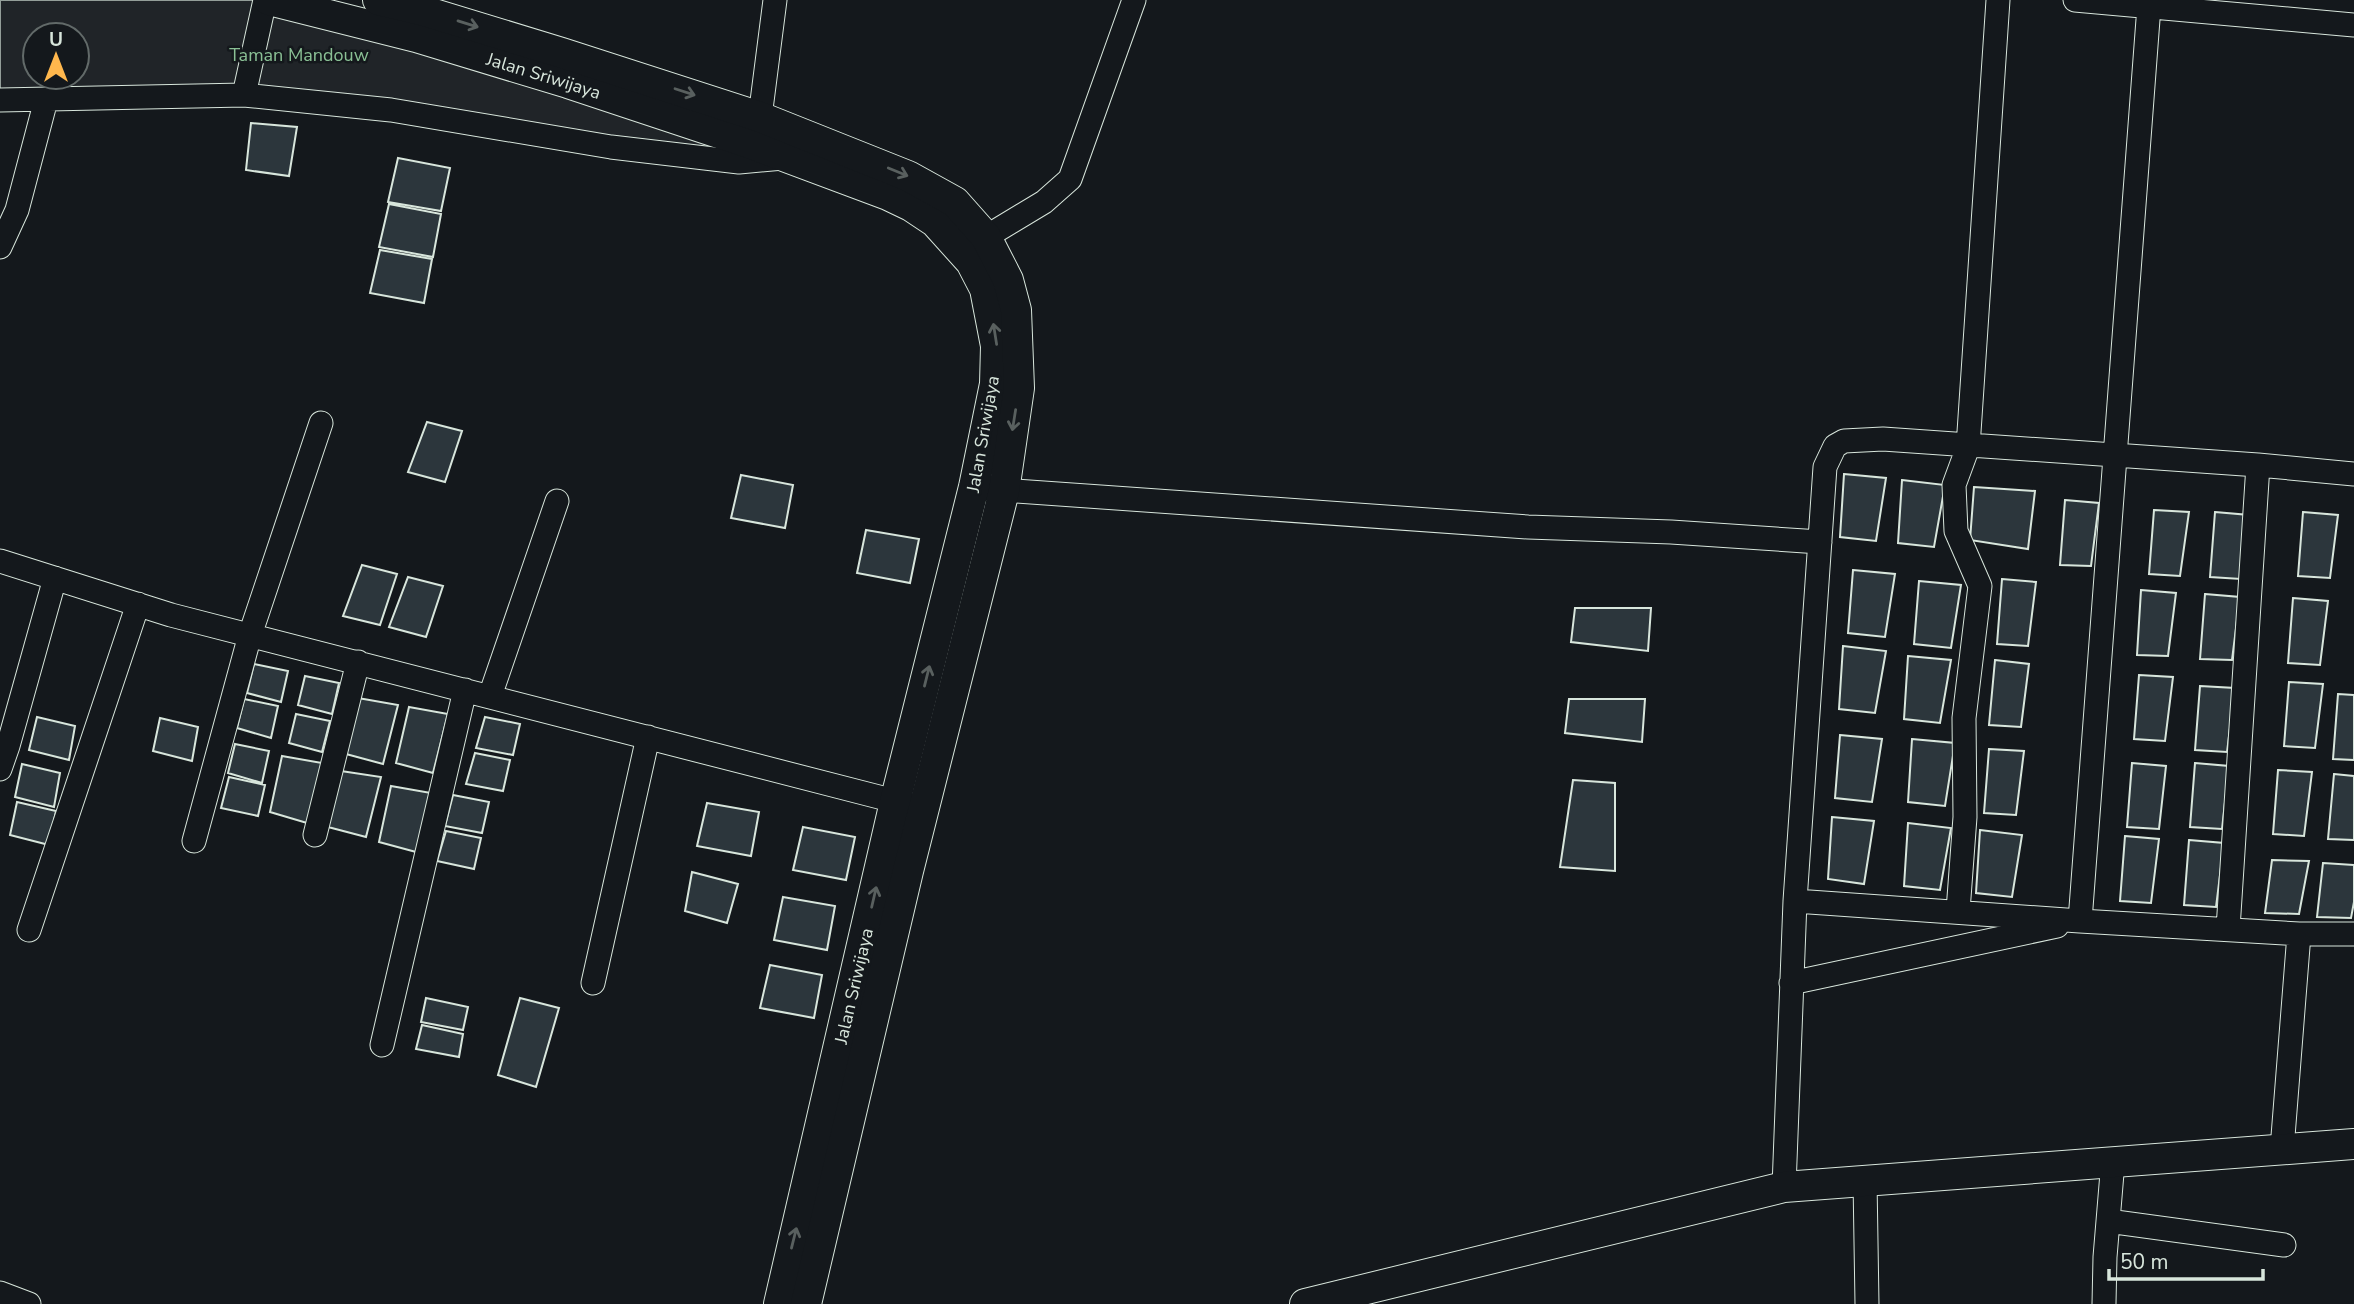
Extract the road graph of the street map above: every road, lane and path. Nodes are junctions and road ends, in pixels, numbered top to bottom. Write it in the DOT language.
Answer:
graph roads {
  1 [pos="267,0"];
  2 [pos="378,0"];
  3 [pos="775,0"];
  4 [pos="1134,0"];
  5 [pos="1998,0"];
  6 [pos="2075,0"];
  7 [pos="426,6"];
  8 [pos="2149,6"];
  9 [pos="2354,25"];
  10 [pos="244,95"];
  11 [pos="0,100"];
  12 [pos="46,100"];
  13 [pos="760,117"];
  14 [pos="787,157"];
  15 [pos="986,237"];
  16 [pos="0,247"];
  17 [pos="321,423"];
  18 [pos="1968,447"];
  19 [pos="2114,456"];
  20 [pos="2258,465"];
  21 [pos="2354,474"];
  22 [pos="974,487"];
  23 [pos="1004,491"];
  24 [pos="557,501"];
  25 [pos="1820,542"];
  26 [pos="0,561"];
  27 [pos="55,578"];
  28 [pos="138,604"];
  29 [pos="250,635"];
  30 [pos="358,662"];
  31 [pos="465,690"];
  32 [pos="490,696"];
  33 [pos="648,737"];
  34 [pos="0,769"];
  35 [pos="909,805"];
  36 [pos="316,835"];
  37 [pos="194,841"];
  38 [pos="1795,901"];
  39 [pos="1958,911"];
  40 [pos="2080,921"];
  41 [pos="2228,929"];
  42 [pos="29,930"];
  43 [pos="2299,934"];
  44 [pos="2354,934"];
  45 [pos="593,983"];
  46 [pos="1791,983"];
  47 [pos="382,1045"];
  48 [pos="849,1068"];
  49 [pos="2354,1144"];
  50 [pos="2282,1149"];
  51 [pos="2113,1161"];
  52 [pos="1864,1180"];
  53 [pos="1784,1187"];
  54 [pos="2108,1221"];
  55 [pos="2284,1245"];
  56 [pos="0,1293"];
  57 [pos="29,1304"];
  58 [pos="779,1304"];
  59 [pos="806,1304"];
  60 [pos="1305,1304"];
  61 [pos="1867,1304"];
  62 [pos="2104,1304"];
  1 -- 10 [label="street"];
  1 -- 14 [label="main road, Jalan Sriwijaya"];
  2 -- 7 [label="main road, Jalan Sriwijaya"];
  3 -- 13 [label="street"];
  4 -- 15 [label="street"];
  5 -- 18 [label="street"];
  6 -- 8 [label="street"];
  7 -- 13 [label="main road, Jalan Sriwijaya, one-way"];
  8 -- 9 [label="street"];
  8 -- 19 [label="street"];
  10 -- 12 [label="street"];
  10 -- 14 [label="street"];
  11 -- 12 [label="street"];
  12 -- 16 [label="street"];
  13 -- 15 [label="main road, Jalan Sriwijaya, one-way"];
  22 -- 14 [label="main road, Jalan Sriwijaya, one-way"];
  15 -- 23 [label="main road, Jalan Sriwijaya, one-way"];
  17 -- 29 [label="street"];
  18 -- 19 [label="street"];
  18 -- 25 [label="street"];
  18 -- 39 [label="street"];
  19 -- 20 [label="street"];
  19 -- 40 [label="street"];
  20 -- 21 [label="street"];
  20 -- 41 [label="street"];
  22 -- 23 [label="street"];
  35 -- 22 [label="main road, Jalan Sriwijaya, one-way"];
  23 -- 25 [label="street"];
  23 -- 35 [label="main road, Jalan Sriwijaya"];
  24 -- 32 [label="street"];
  25 -- 38 [label="street"];
  26 -- 27 [label="street"];
  27 -- 28 [label="street"];
  27 -- 34 [label="street"];
  28 -- 29 [label="street"];
  28 -- 42 [label="street"];
  29 -- 30 [label="street"];
  29 -- 37 [label="street"];
  30 -- 31 [label="street"];
  30 -- 36 [label="street"];
  31 -- 32 [label="street"];
  31 -- 47 [label="street"];
  32 -- 33 [label="street"];
  33 -- 35 [label="street"];
  33 -- 45 [label="street"];
  35 -- 48 [label="main road, Jalan Sriwijaya"];
  38 -- 39 [label="street"];
  38 -- 46 [label="street"];
  39 -- 40 [label="street"];
  40 -- 41 [label="street"];
  40 -- 46 [label="street"];
  41 -- 43 [label="street"];
  43 -- 44 [label="street"];
  43 -- 50 [label="street"];
  46 -- 53 [label="street"];
  58 -- 48 [label="main road, Jalan Sriwijaya, one-way"];
  48 -- 59 [label="main road, Jalan Sriwijaya"];
  49 -- 50 [label="main road"];
  50 -- 51 [label="main road"];
  51 -- 52 [label="main road"];
  51 -- 54 [label="street"];
  52 -- 53 [label="main road"];
  52 -- 61 [label="street"];
  53 -- 60 [label="main road"];
  54 -- 55 [label="street"];
  54 -- 62 [label="street"];
  56 -- 57 [label="street"];
}
